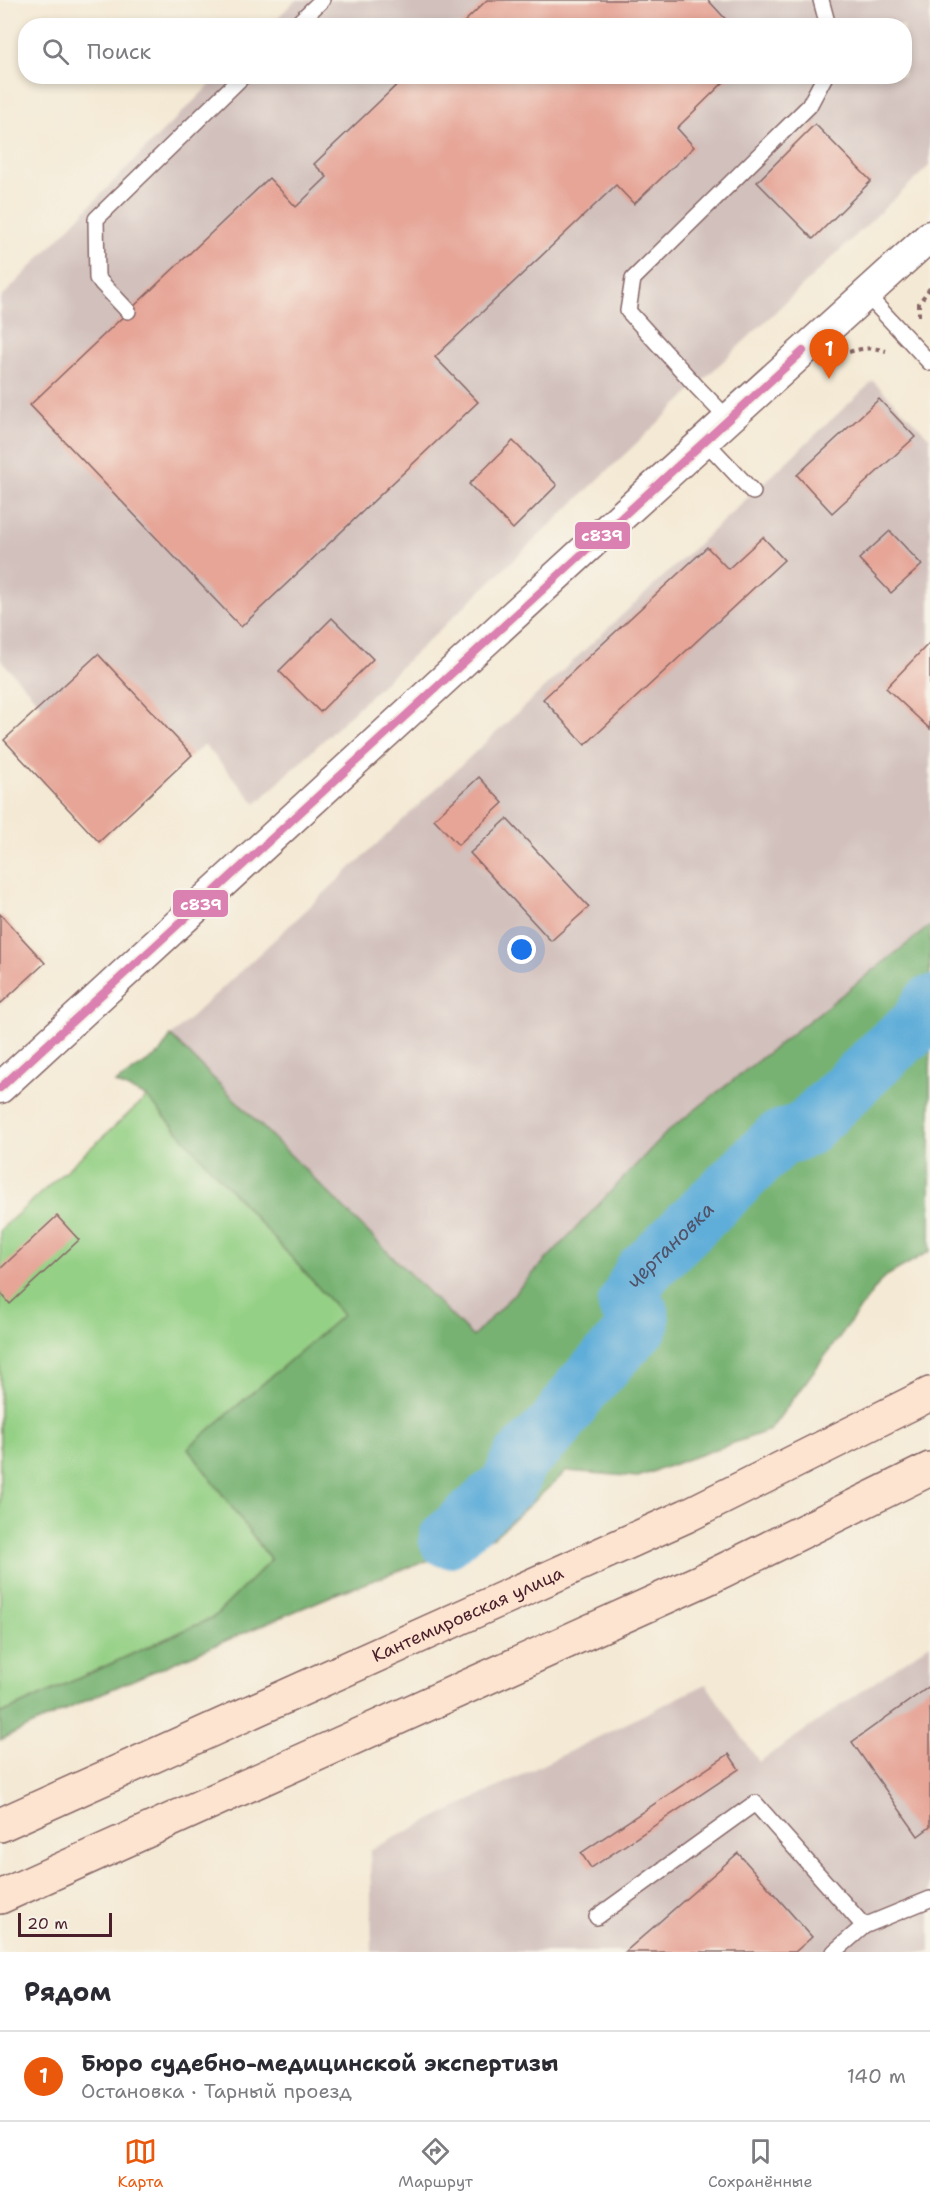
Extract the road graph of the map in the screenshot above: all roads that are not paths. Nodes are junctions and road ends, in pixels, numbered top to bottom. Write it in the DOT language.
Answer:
graph roads {
  1 [pos="322,0"];
  2 [pos="821,0"];
  3 [pos="303,18"];
  4 [pos="826,18"];
  5 [pos="235,84"];
  6 [pos="821,84"];
  7 [pos="930,236"];
  8 [pos="866,294"];
  9 [pos="128,311"];
  10 [pos="927,359"];
  11 [pos="728,419"];
  12 [pos="704,441"];
  13 [pos="753,492"];
  14 [pos="0,1088"];
  15 [pos="930,1394"];
  16 [pos="930,1469"];
  17 [pos="0,1825"];
  18 [pos="0,1897"];
  19 [pos="930,1899"];
  20 [pos="597,1917"];
  21 [pos="864,1926"];
  22 [pos="834,1952"];
  1 -- 3 [label="lane"];
  2 -- 4 [label="lane"];
  5 -- 9 [label="lane"];
  6 -- 11 [label="lane"];
  7 -- 8 [label="street"];
  8 -- 10 [label="lane"];
  8 -- 11 [label="street"];
  11 -- 12 [label="street"];
  12 -- 13 [label="lane"];
  12 -- 14 [label="street"];
  15 -- 17 [label="main road, Кантемировская улица"];
  16 -- 18 [label="main road"];
  19 -- 21 [label="lane"];
  20 -- 21 [label="lane"];
  21 -- 22 [label="lane"];
}
